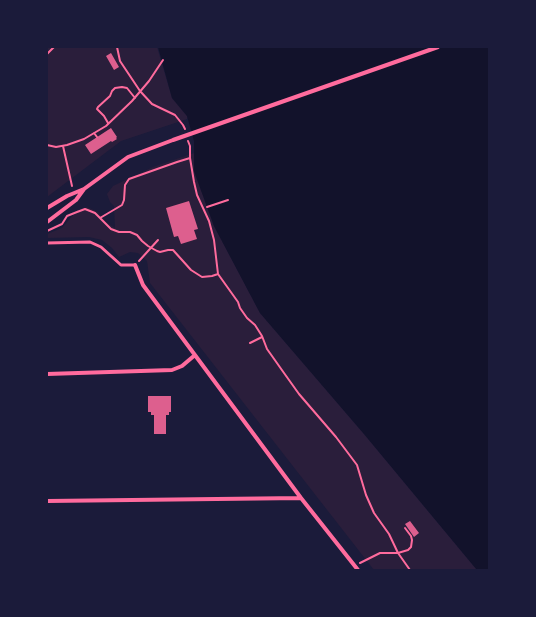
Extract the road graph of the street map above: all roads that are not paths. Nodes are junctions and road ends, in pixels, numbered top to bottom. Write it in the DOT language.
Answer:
graph roads {
  1 [pos="438,47"];
  2 [pos="84,189"];
  3 [pos="47,208"];
  4 [pos="47,222"];
  5 [pos="47,243"];
  6 [pos="135,265"];
  7 [pos="195,355"];
  8 [pos="47,374"];
  9 [pos="301,498"];
  10 [pos="47,501"];
  11 [pos="356,568"];
  1 -- 2 [label="street"];
  2 -- 3 [label="street"];
  2 -- 4 [label="street"];
  5 -- 6 [label="lane"];
  6 -- 7 [label="street"];
  7 -- 8 [label="street"];
  7 -- 9 [label="street"];
  9 -- 10 [label="street"];
  9 -- 11 [label="street"];
}
